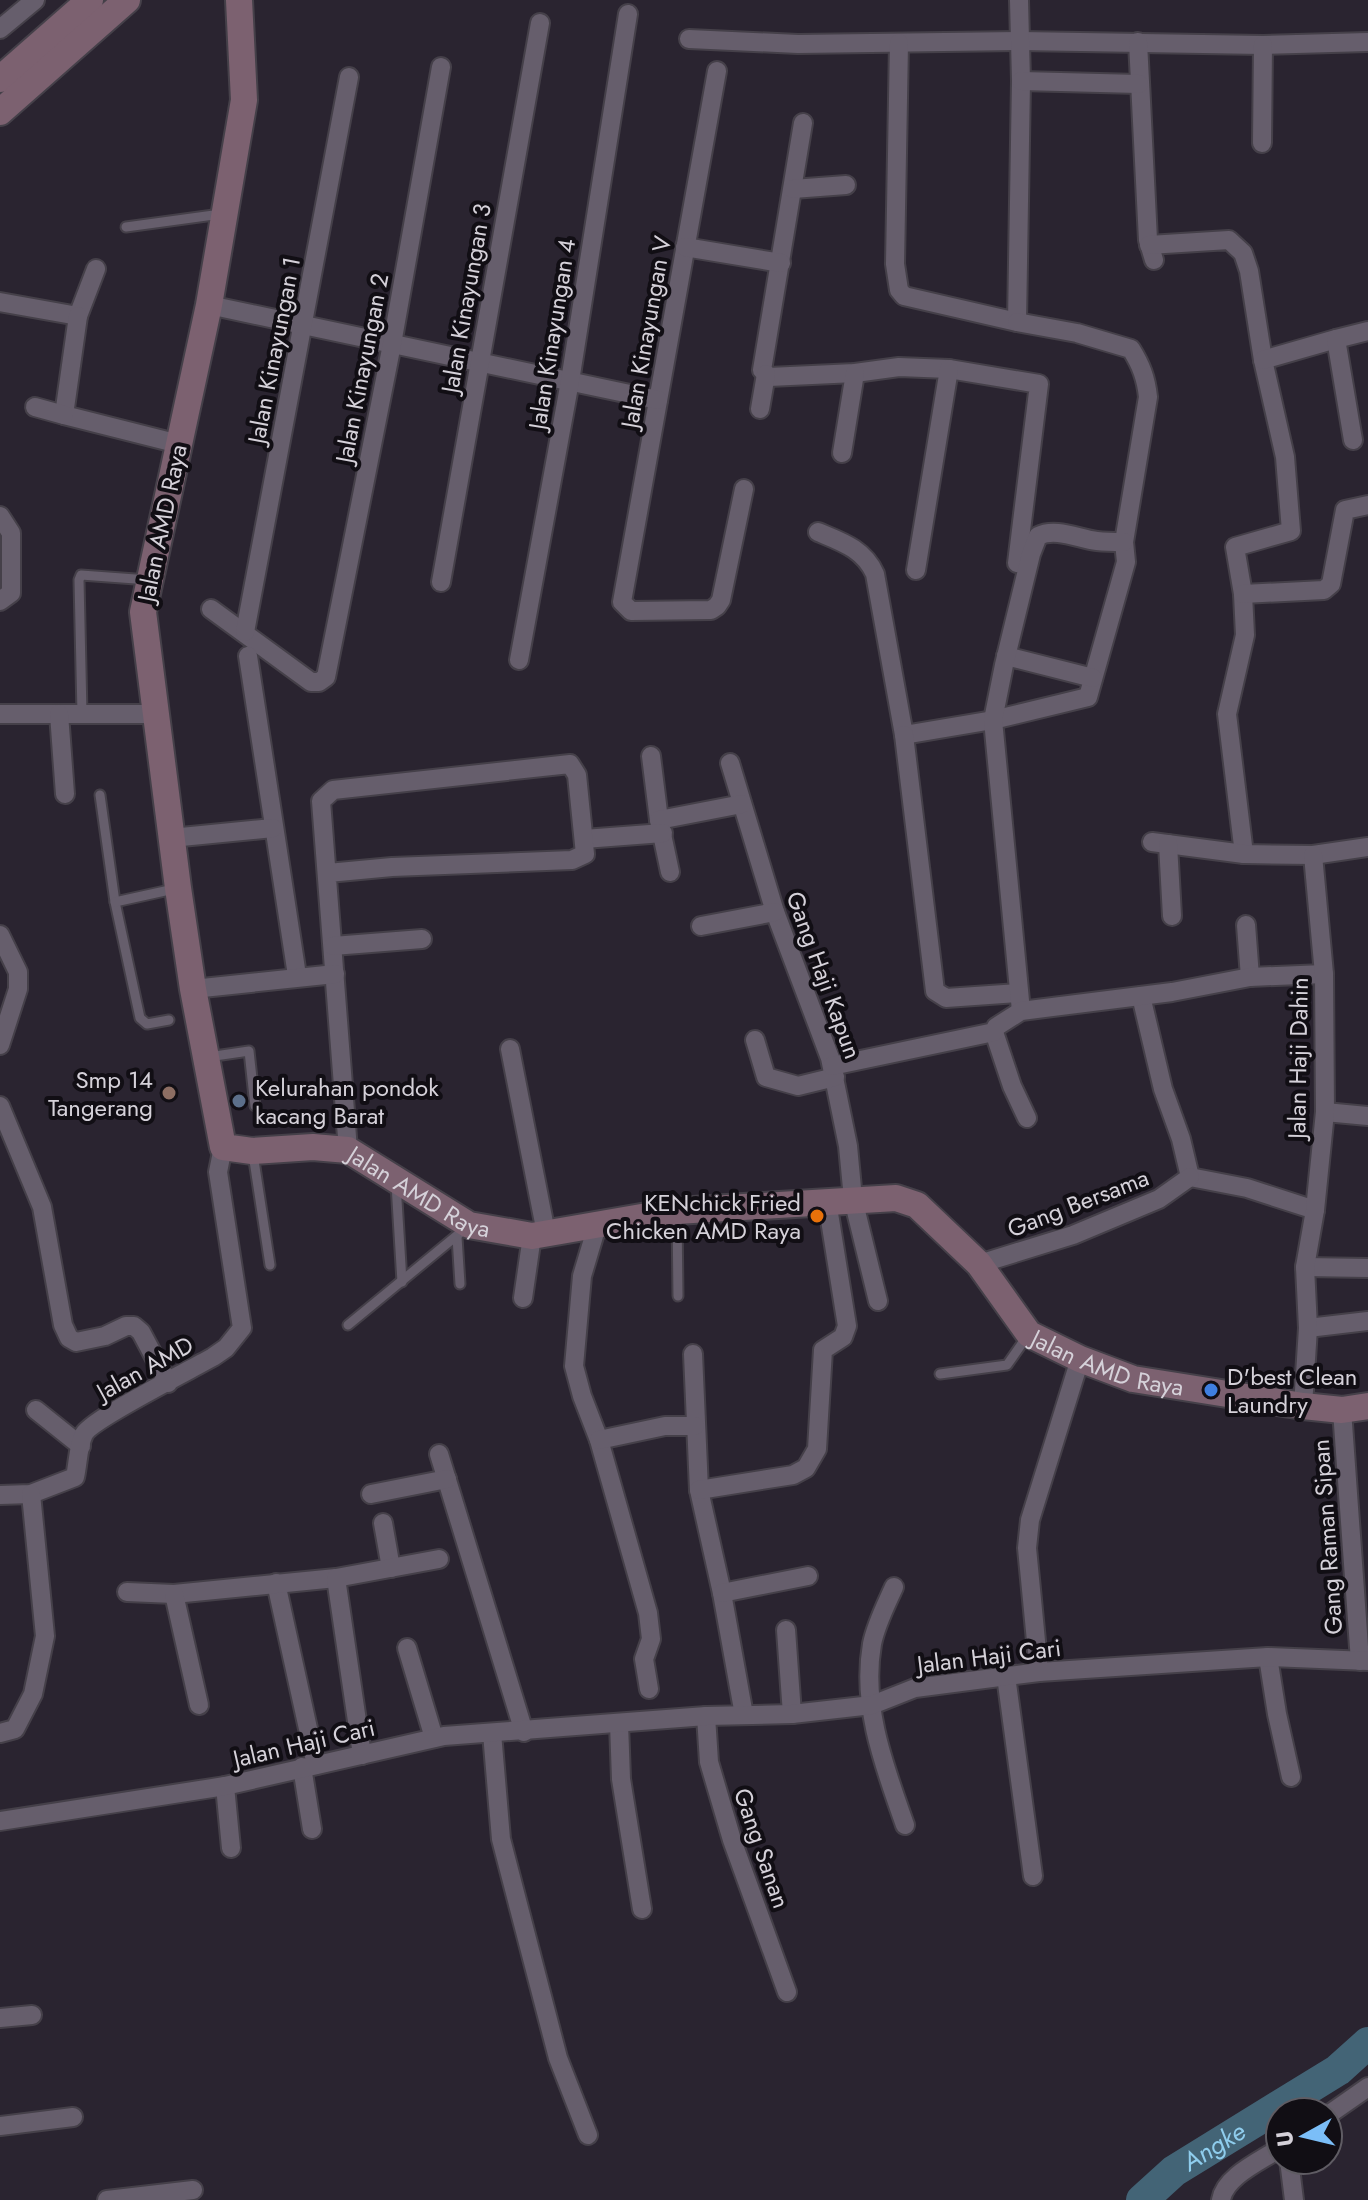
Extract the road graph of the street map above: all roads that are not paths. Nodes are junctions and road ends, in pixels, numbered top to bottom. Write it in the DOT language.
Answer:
graph roads {
  1 [pos="35,0"];
  2 [pos="90,0"];
  3 [pos="127,0"];
  4 [pos="239,0"];
  5 [pos="1019,0"];
  6 [pos="628,14"];
  7 [pos="540,23"];
  8 [pos="0,29"];
  9 [pos="689,39"];
  10 [pos="1020,41"];
  11 [pos="1138,42"];
  12 [pos="1368,42"];
  13 [pos="899,43"];
  14 [pos="1263,45"];
  15 [pos="441,67"];
  16 [pos="717,71"];
  17 [pos="349,77"];
  18 [pos="1021,81"];
  19 [pos="1139,84"];
  20 [pos="2,98"];
  21 [pos="803,123"];
  22 [pos="1262,143"];
  23 [pos="846,185"];
  24 [pos="793,189"];
  25 [pos="224,213"];
  26 [pos="126,227"];
  27 [pos="685,247"];
  28 [pos="781,263"];
  29 [pos="96,269"];
  30 [pos="0,302"];
  31 [pos="209,305"];
  32 [pos="78,316"];
  33 [pos="1017,322"];
  34 [pos="304,325"];
  35 [pos="1368,331"];
  36 [pos="1336,339"];
  37 [pos="392,344"];
  38 [pos="1263,360"];
  39 [pos="479,362"];
  40 [pos="949,369"];
  41 [pos="855,373"];
  42 [pos="766,374"];
  43 [pos="570,381"];
  44 [pos="658,400"];
  45 [pos="35,407"];
  46 [pos="760,409"];
  47 [pos="64,415"];
  48 [pos="1353,440"];
  49 [pos="179,444"];
  50 [pos="842,453"];
  51 [pos="744,489"];
  52 [pos="1368,505"];
  53 [pos="0,516"];
  54 [pos="818,532"];
  55 [pos="1124,542"];
  56 [pos="1017,563"];
  57 [pos="916,570"];
  58 [pos="149,580"];
  59 [pos="441,582"];
  60 [pos="1243,594"];
  61 [pos="0,601"];
  62 [pos="211,609"];
  63 [pos="245,632"];
  64 [pos="248,656"];
  65 [pos="1006,656"];
  66 [pos="519,660"];
  67 [pos="1093,678"];
  68 [pos="0,714"];
  69 [pos="59,714"];
  70 [pos="82,714"];
  71 [pos="156,714"];
  72 [pos="993,720"];
  73 [pos="904,735"];
  74 [pos="651,756"];
  75 [pos="730,763"];
  76 [pos="65,794"];
  77 [pos="100,795"];
  78 [pos="742,804"];
  79 [pos="661,826"];
  80 [pos="273,828"];
  81 [pos="171,838"];
  82 [pos="584,839"];
  83 [pos="1368,847"];
  84 [pos="1244,854"];
  85 [pos="1313,855"];
  86 [pos="670,872"];
  87 [pos="328,873"];
  88 [pos="178,888"];
  89 [pos="115,902"];
  90 [pos="775,912"];
  91 [pos="1172,916"];
  92 [pos="1246,925"];
  93 [pos="701,926"];
  94 [pos="0,935"];
  95 [pos="422,939"];
  96 [pos="333,946"];
  97 [pos="296,969"];
  98 [pos="335,974"];
  99 [pos="1324,974"];
  100 [pos="1250,977"];
  101 [pos="193,989"];
  102 [pos="1141,996"];
  103 [pos="1020,1002"];
  104 [pos="169,1020"];
  105 [pos="994,1032"];
  106 [pos="755,1040"];
  107 [pos="0,1045"];
  108 [pos="510,1049"];
  109 [pos="205,1058"];
  110 [pos="833,1072"];
  111 [pos="0,1106"];
  112 [pos="255,1106"];
  113 [pos="1325,1112"];
  114 [pos="1368,1116"];
  115 [pos="1027,1118"];
  116 [pos="223,1147"];
  117 [pos="348,1150"];
  118 [pos="252,1151"];
  119 [pos="1190,1177"];
  120 [pos="396,1180"];
  121 [pos="853,1199"];
  122 [pos="827,1201"];
  123 [pos="1315,1210"];
  124 [pos="676,1211"];
  125 [pos="597,1226"];
  126 [pos="463,1231"];
  127 [pos="539,1234"];
  128 [pos="979,1264"];
  129 [pos="270,1265"];
  130 [pos="1305,1267"];
  131 [pos="1368,1268"];
  132 [pos="402,1282"];
  133 [pos="460,1284"];
  134 [pos="678,1296"];
  135 [pos="523,1298"];
  136 [pos="878,1301"];
  137 [pos="1368,1321"];
  138 [pos="348,1325"];
  139 [pos="1308,1328"];
  140 [pos="1029,1334"];
  141 [pos="693,1354"];
  142 [pos="1080,1359"];
  143 [pos="940,1374"];
  144 [pos="168,1383"];
  145 [pos="1303,1406"];
  146 [pos="1355,1408"];
  147 [pos="36,1410"];
  148 [pos="695,1426"];
  149 [pos="599,1440"];
  150 [pos="81,1446"];
  151 [pos="439,1454"];
  152 [pos="447,1479"];
  153 [pos="699,1490"];
  154 [pos="31,1494"];
  155 [pos="371,1494"];
  156 [pos="0,1495"];
  157 [pos="383,1523"];
  158 [pos="439,1559"];
  159 [pos="1361,1561"];
  160 [pos="391,1568"];
  161 [pos="808,1576"];
  162 [pos="336,1578"];
  163 [pos="276,1583"];
  164 [pos="894,1587"];
  165 [pos="127,1592"];
  166 [pos="722,1593"];
  167 [pos="174,1594"];
  168 [pos="786,1630"];
  169 [pos="407,1648"];
  170 [pos="1268,1657"];
  171 [pos="1364,1661"];
  172 [pos="1039,1672"];
  173 [pos="1006,1676"];
  174 [pos="649,1689"];
  175 [pos="199,1705"];
  176 [pos="872,1705"];
  177 [pos="792,1714"];
  178 [pos="744,1715"];
  179 [pos="706,1716"];
  180 [pos="619,1723"];
  181 [pos="524,1732"];
  182 [pos="0,1733"];
  183 [pos="492,1733"];
  184 [pos="434,1738"];
  185 [pos="362,1755"];
  186 [pos="309,1766"];
  187 [pos="1291,1777"];
  188 [pos="225,1786"];
  189 [pos="0,1821"];
  190 [pos="905,1825"];
  191 [pos="312,1829"];
  192 [pos="231,1848"];
  193 [pos="1033,1876"];
  194 [pos="642,1909"];
  195 [pos="787,1992"];
  196 [pos="32,2015"];
  197 [pos="0,2018"];
  198 [pos="1368,2087"];
  199 [pos="1368,2093"];
  200 [pos="1344,2104"];
  201 [pos="73,2117"];
  202 [pos="0,2126"];
  203 [pos="588,2135"];
  204 [pos="1264,2159"];
  205 [pos="1291,2176"];
  206 [pos="193,2190"];
  207 [pos="107,2200"];
  208 [pos="1221,2200"];
  209 [pos="1294,2200"];
  1 -- 8 [label="street"];
  2 -- 20 [label="street"];
  3 -- 20 [label="street"];
  4 -- 25 [label="street, Jalan AMD Raya"];
  5 -- 10 [label="street"];
  6 -- 43 [label="street, Jalan Kinayungan 4"];
  7 -- 39 [label="street, Jalan Kinayungan 3"];
  9 -- 13 [label="street"];
  10 -- 11 [label="street"];
  10 -- 13 [label="street"];
  10 -- 18 [label="street"];
  11 -- 14 [label="street"];
  11 -- 19 [label="street"];
  12 -- 14 [label="street"];
  13 -- 33 [label="street"];
  14 -- 22 [label="street"];
  15 -- 37 [label="street, Jalan Kinayungan 2"];
  16 -- 27 [label="street, Jalan Kinayungan V"];
  17 -- 34 [label="street, Jalan Kinayungan 1"];
  18 -- 19 [label="street"];
  18 -- 33 [label="street"];
  19 -- 38 [label="street"];
  21 -- 24 [label="street"];
  23 -- 24 [label="street"];
  24 -- 28 [label="street"];
  25 -- 26 [label="lane"];
  25 -- 31 [label="street, Jalan AMD Raya"];
  27 -- 28 [label="street"];
  27 -- 44 [label="street, Jalan Kinayungan V"];
  28 -- 42 [label="street"];
  29 -- 32 [label="street"];
  30 -- 32 [label="street"];
  31 -- 34 [label="street"];
  31 -- 49 [label="street, Jalan AMD Raya"];
  32 -- 47 [label="street"];
  33 -- 55 [label="street"];
  34 -- 37 [label="street"];
  34 -- 63 [label="street, Jalan Kinayungan 1"];
  35 -- 36 [label="street"];
  36 -- 38 [label="street"];
  36 -- 48 [label="street"];
  37 -- 39 [label="street"];
  37 -- 63 [label="street, Jalan Kinayungan 2"];
  38 -- 60 [label="street"];
  39 -- 43 [label="street"];
  39 -- 59 [label="street, Jalan Kinayungan 3"];
  40 -- 41 [label="street"];
  40 -- 56 [label="street"];
  40 -- 57 [label="street"];
  41 -- 42 [label="street"];
  41 -- 50 [label="street"];
  42 -- 46 [label="street"];
  43 -- 44 [label="street"];
  43 -- 66 [label="street, Jalan Kinayungan 4"];
  44 -- 51 [label="street, Jalan Kinayungan V"];
  45 -- 47 [label="street"];
  47 -- 49 [label="street"];
  49 -- 58 [label="street, Jalan AMD Raya"];
  52 -- 60 [label="street"];
  53 -- 61 [label="street"];
  54 -- 73 [label="street"];
  55 -- 65 [label="street"];
  55 -- 67 [label="street"];
  58 -- 70 [label="lane"];
  58 -- 71 [label="street, Jalan AMD Raya"];
  60 -- 84 [label="street"];
  62 -- 63 [label="street"];
  64 -- 80 [label="street"];
  65 -- 67 [label="street"];
  65 -- 72 [label="street"];
  67 -- 72 [label="street"];
  68 -- 69 [label="street"];
  69 -- 70 [label="street"];
  69 -- 76 [label="street"];
  70 -- 71 [label="street"];
  71 -- 81 [label="street, Jalan AMD Raya"];
  72 -- 73 [label="street"];
  72 -- 103 [label="street"];
  73 -- 103 [label="street"];
  74 -- 79 [label="street"];
  75 -- 78 [label="street, Gang Haji Kapun"];
  77 -- 89 [label="lane"];
  78 -- 79 [label="street"];
  78 -- 90 [label="street, Gang Haji Kapun"];
  79 -- 82 [label="street"];
  79 -- 86 [label="street"];
  80 -- 81 [label="street"];
  80 -- 97 [label="street"];
  81 -- 88 [label="street, Jalan AMD Raya"];
  82 -- 87 [label="street"];
  82 -- 87 [label="street"];
  83 -- 85 [label="street"];
  84 -- 85 [label="street"];
  84 -- 91 [label="street"];
  85 -- 99 [label="street, Jalan Haji Dahin"];
  87 -- 96 [label="street"];
  88 -- 89 [label="lane"];
  88 -- 101 [label="street, Jalan AMD Raya"];
  89 -- 104 [label="lane"];
  90 -- 93 [label="street"];
  90 -- 110 [label="street, Gang Haji Kapun"];
  92 -- 100 [label="street"];
  94 -- 107 [label="street"];
  95 -- 96 [label="street"];
  96 -- 98 [label="street"];
  98 -- 101 [label="street"];
  98 -- 117 [label="street"];
  99 -- 100 [label="street"];
  99 -- 113 [label="street, Jalan Haji Dahin"];
  100 -- 102 [label="street"];
  101 -- 109 [label="street, Jalan AMD Raya"];
  102 -- 103 [label="street"];
  102 -- 119 [label="street"];
  103 -- 105 [label="street"];
  105 -- 110 [label="street"];
  105 -- 115 [label="street"];
  106 -- 110 [label="street"];
  108 -- 127 [label="street"];
  109 -- 112 [label="lane"];
  109 -- 116 [label="street, Jalan AMD Raya"];
  110 -- 121 [label="street, Gang Haji Kapun"];
  111 -- 144 [label="street"];
  113 -- 114 [label="street"];
  113 -- 123 [label="street, Jalan Haji Dahin"];
  116 -- 118 [label="street, Jalan AMD Raya"];
  116 -- 144 [label="street, Jalan AMD"];
  117 -- 118 [label="street, Jalan AMD Raya"];
  117 -- 120 [label="street, Jalan AMD Raya"];
  118 -- 129 [label="lane"];
  119 -- 123 [label="street"];
  119 -- 128 [label="street, Gang Bersama"];
  120 -- 126 [label="street, Jalan AMD Raya"];
  120 -- 132 [label="lane"];
  121 -- 122 [label="street, Jalan AMD Raya"];
  121 -- 128 [label="street, Jalan AMD Raya"];
  121 -- 136 [label="street, Gang Haji Kapun"];
  122 -- 124 [label="street, Jalan AMD Raya"];
  122 -- 153 [label="street"];
  123 -- 130 [label="street, Jalan Haji Dahin"];
  124 -- 125 [label="street, Jalan AMD Raya"];
  124 -- 134 [label="lane"];
  125 -- 127 [label="street, Jalan AMD Raya"];
  125 -- 149 [label="street"];
  126 -- 127 [label="street, Jalan AMD Raya"];
  126 -- 132 [label="lane"];
  126 -- 133 [label="lane"];
  127 -- 135 [label="street"];
  128 -- 140 [label="street, Jalan AMD Raya"];
  130 -- 131 [label="street"];
  130 -- 139 [label="street, Jalan Haji Dahin"];
  132 -- 138 [label="lane"];
  137 -- 139 [label="street"];
  139 -- 145 [label="street, Jalan Haji Dahin"];
  140 -- 142 [label="street, Jalan AMD Raya"];
  140 -- 143 [label="lane"];
  141 -- 148 [label="street"];
  142 -- 145 [label="street, Jalan AMD Raya"];
  142 -- 172 [label="street"];
  144 -- 150 [label="street, Jalan AMD"];
  145 -- 146 [label="street, Jalan AMD Raya"];
  146 -- 159 [label="street, Gang Raman Sipan"];
  147 -- 150 [label="street"];
  148 -- 149 [label="street"];
  148 -- 153 [label="street"];
  149 -- 174 [label="street"];
  150 -- 154 [label="street, Jalan AMD"];
  151 -- 152 [label="street"];
  152 -- 155 [label="street"];
  152 -- 181 [label="street"];
  153 -- 166 [label="street"];
  154 -- 156 [label="street"];
  154 -- 182 [label="street"];
  157 -- 160 [label="street"];
  158 -- 160 [label="street"];
  159 -- 171 [label="street, Gang Raman Sipan"];
  160 -- 162 [label="street"];
  161 -- 166 [label="street"];
  162 -- 163 [label="street"];
  162 -- 185 [label="street"];
  163 -- 167 [label="street"];
  163 -- 186 [label="street"];
  164 -- 176 [label="street"];
  165 -- 167 [label="street"];
  166 -- 178 [label="street"];
  167 -- 175 [label="street"];
  168 -- 177 [label="street"];
  169 -- 184 [label="street"];
  170 -- 171 [label="street, Jalan Haji Cari"];
  170 -- 172 [label="street, Jalan Haji Cari"];
  170 -- 187 [label="street"];
  172 -- 173 [label="street, Jalan Haji Cari"];
  173 -- 176 [label="street, Jalan Haji Cari"];
  173 -- 193 [label="street"];
  176 -- 177 [label="street, Jalan Haji Cari"];
  176 -- 190 [label="street"];
  177 -- 178 [label="street, Jalan Haji Cari"];
  178 -- 179 [label="street, Jalan Haji Cari"];
  179 -- 180 [label="street, Jalan Haji Cari"];
  179 -- 195 [label="street, Gang Sanan"];
  180 -- 181 [label="street, Jalan Haji Cari"];
  180 -- 194 [label="street"];
  181 -- 183 [label="street, Jalan Haji Cari"];
  183 -- 184 [label="street, Jalan Haji Cari"];
  183 -- 203 [label="street"];
  184 -- 185 [label="street, Jalan Haji Cari"];
  185 -- 186 [label="street, Jalan Haji Cari"];
  186 -- 188 [label="street, Jalan Haji Cari"];
  186 -- 191 [label="street"];
  188 -- 189 [label="street, Jalan Haji Cari"];
  188 -- 192 [label="street"];
  196 -- 197 [label="street"];
  198 -- 199 [label="street"];
  198 -- 200 [label="street"];
  201 -- 202 [label="street"];
  204 -- 208 [label="street"];
  205 -- 209 [label="street"];
  206 -- 207 [label="street"];
}
